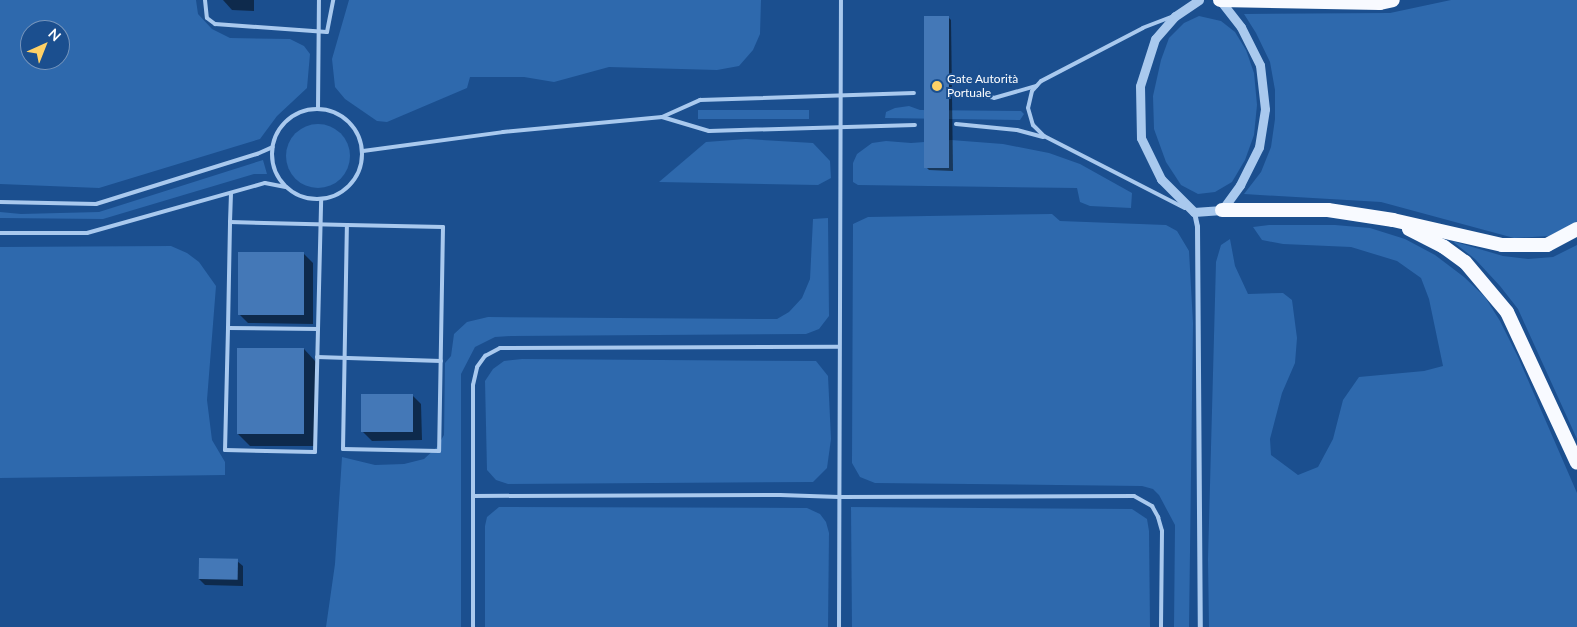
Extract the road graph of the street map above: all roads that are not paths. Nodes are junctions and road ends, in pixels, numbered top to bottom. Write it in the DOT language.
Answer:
graph roads {
  1 [pos="205,0"];
  2 [pos="319,0"];
  3 [pos="333,0"];
  4 [pos="840,0"];
  5 [pos="1220,0"];
  6 [pos="1393,0"];
  7 [pos="1196,1"];
  8 [pos="1176,16"];
  9 [pos="318,32"];
  10 [pos="1036,86"];
  11 [pos="914,93"];
  12 [pos="956,93"];
  13 [pos="840,96"];
  14 [pos="318,109"];
  15 [pos="662,117"];
  16 [pos="956,124"];
  17 [pos="915,125"];
  18 [pos="840,126"];
  19 [pos="1050,139"];
  20 [pos="273,147"];
  21 [pos="363,151"];
  22 [pos="286,187"];
  23 [pos="231,193"];
  24 [pos="321,199"];
  25 [pos="0,202"];
  26 [pos="1222,210"];
  27 [pos="1194,212"];
  28 [pos="1393,220"];
  29 [pos="230,222"];
  30 [pos="321,224"];
  31 [pos="347,225"];
  32 [pos="1577,229"];
  33 [pos="0,233"];
  34 [pos="228,328"];
  35 [pos="318,330"];
  36 [pos="839,347"];
  37 [pos="317,357"];
  38 [pos="344,358"];
  39 [pos="441,361"];
  40 [pos="1577,463"];
  41 [pos="473,496"];
  42 [pos="839,497"];
  43 [pos="473,627"];
  44 [pos="839,627"];
  45 [pos="1161,627"];
  46 [pos="1200,627"];
  1 -- 9 [label="lane"];
  2 -- 9 [label="lane"];
  3 -- 9 [label="lane"];
  4 -- 13 [label="lane"];
  5 -- 6 [label="highway"];
  5 -- 26 [label="street"];
  7 -- 8 [label="street"];
  8 -- 10 [label="lane"];
  8 -- 27 [label="street"];
  9 -- 14 [label="lane"];
  10 -- 12 [label="lane"];
  10 -- 19 [label="lane"];
  11 -- 13 [label="lane"];
  13 -- 15 [label="lane"];
  13 -- 18 [label="lane"];
  14 -- 20 [label="lane"];
  14 -- 21 [label="lane"];
  15 -- 18 [label="lane"];
  15 -- 21 [label="lane"];
  16 -- 19 [label="lane"];
  17 -- 18 [label="lane"];
  18 -- 36 [label="lane"];
  19 -- 27 [label="lane"];
  20 -- 22 [label="lane"];
  20 -- 25 [label="lane"];
  21 -- 24 [label="lane"];
  22 -- 23 [label="lane"];
  22 -- 24 [label="lane"];
  23 -- 29 [label="lane"];
  23 -- 33 [label="lane"];
  24 -- 30 [label="lane"];
  26 -- 27 [label="street"];
  26 -- 28 [label="highway"];
  27 -- 46 [label="street"];
  28 -- 32 [label="highway"];
  28 -- 40 [label="highway"];
  29 -- 30 [label="lane"];
  29 -- 34 [label="lane"];
  30 -- 31 [label="lane"];
  30 -- 35 [label="lane"];
  31 -- 38 [label="lane"];
  31 -- 39 [label="lane"];
  34 -- 35 [label="lane"];
  34 -- 37 [label="lane"];
  35 -- 37 [label="lane"];
  36 -- 41 [label="lane"];
  36 -- 42 [label="lane"];
  37 -- 38 [label="lane"];
  38 -- 39 [label="lane"];
  38 -- 39 [label="lane"];
  41 -- 42 [label="lane"];
  41 -- 43 [label="lane"];
  42 -- 44 [label="lane"];
  42 -- 45 [label="lane"];
}
